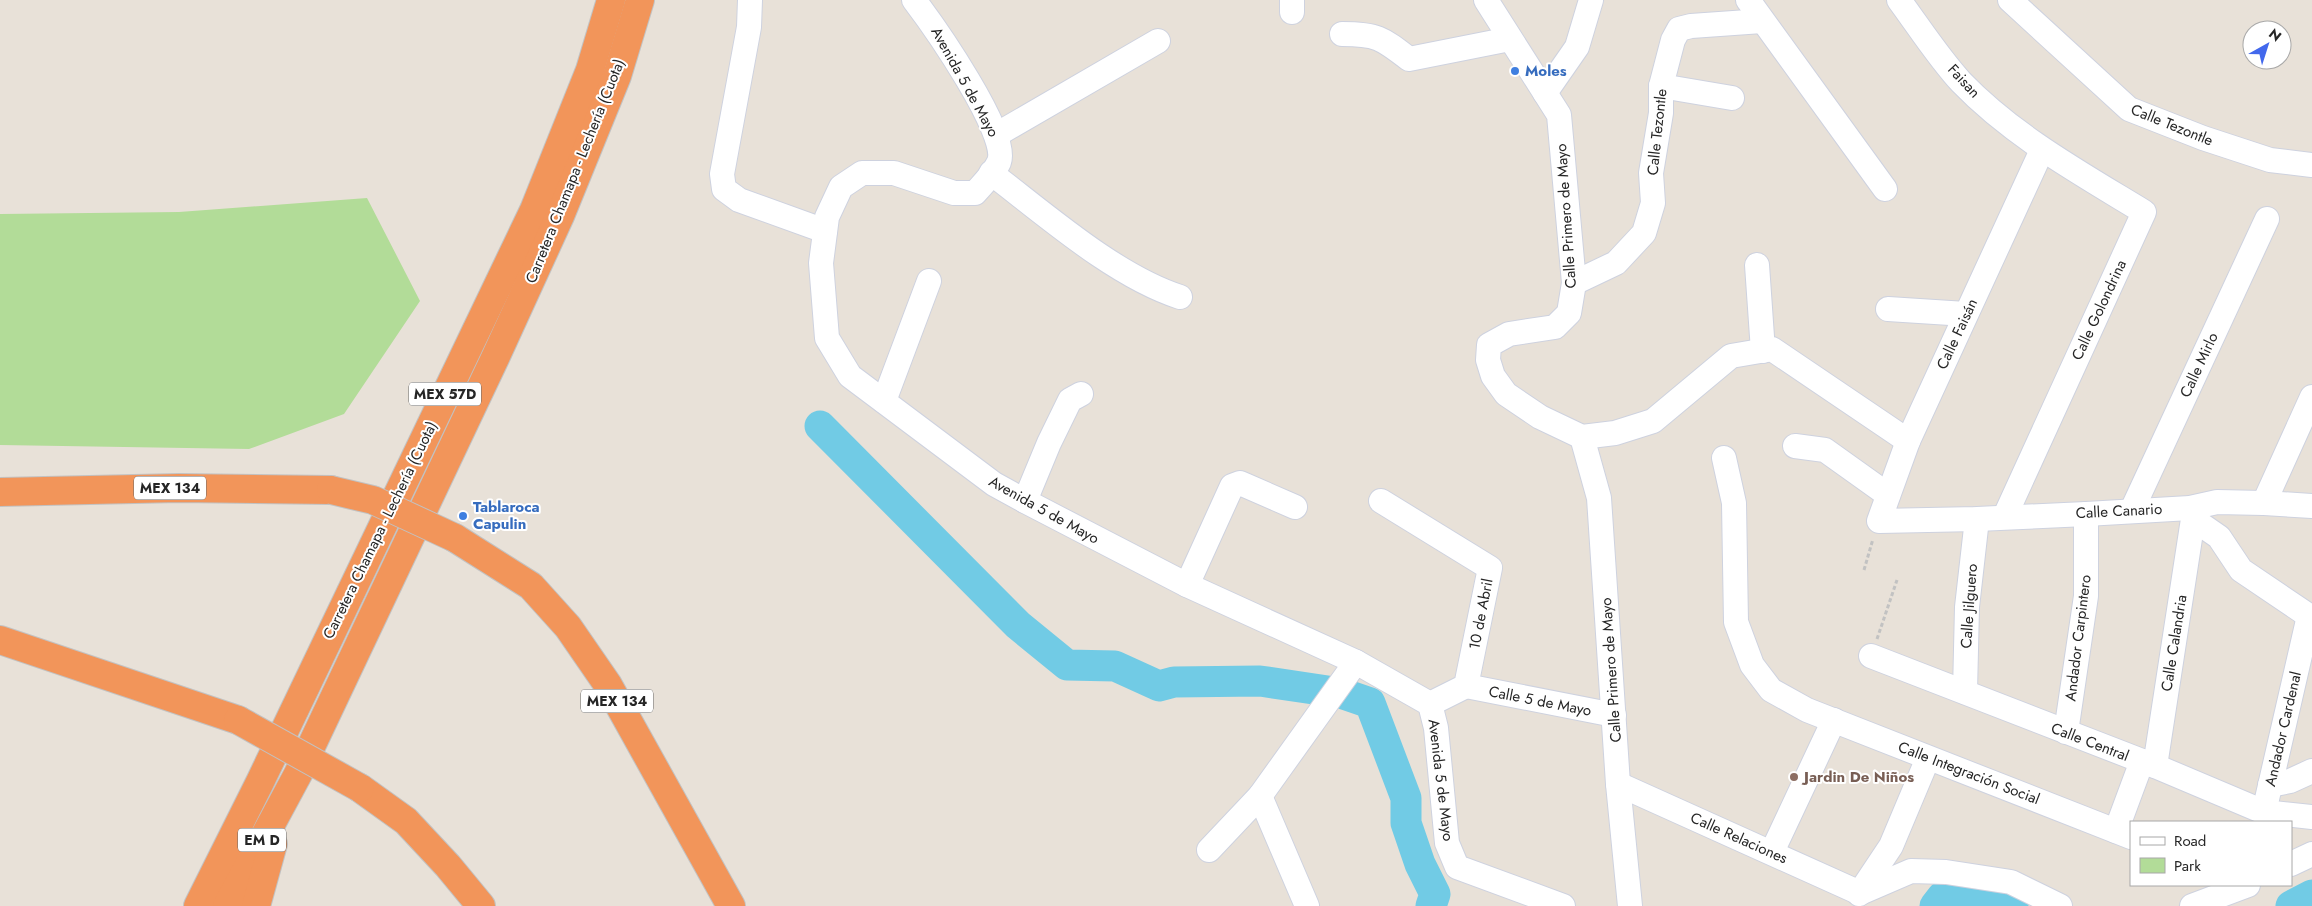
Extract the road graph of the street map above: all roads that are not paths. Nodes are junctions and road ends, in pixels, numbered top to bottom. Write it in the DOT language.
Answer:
graph roads {
  1 [pos="611,0"];
  2 [pos="640,0"];
  3 [pos="750,0"];
  4 [pos="914,0"];
  5 [pos="1486,0"];
  6 [pos="1591,0"];
  7 [pos="1748,0"];
  8 [pos="1899,0"];
  9 [pos="2010,0"];
  10 [pos="1762,21"];
  11 [pos="1342,34"];
  12 [pos="1510,39"];
  13 [pos="1158,41"];
  14 [pos="1661,86"];
  15 [pos="1545,93"];
  16 [pos="1732,98"];
  17 [pos="996,135"];
  18 [pos="2042,150"];
  19 [pos="2312,165"];
  20 [pos="991,173"];
  21 [pos="1885,189"];
  22 [pos="2267,219"];
  23 [pos="825,231"];
  24 [pos="1757,265"];
  25 [pos="929,281"];
  26 [pos="1574,283"];
  27 [pos="1180,297"];
  28 [pos="1888,309"];
  29 [pos="1966,314"];
  30 [pos="1763,351"];
  31 [pos="1080,394"];
  32 [pos="2312,398"];
  33 [pos="884,401"];
  34 [pos="1582,437"];
  35 [pos="1908,441"];
  36 [pos="1795,446"];
  37 [pos="1724,458"];
  38 [pos="4,491"];
  39 [pos="1888,495"];
  40 [pos="1025,502"];
  41 [pos="1380,502"];
  42 [pos="2264,502"];
  43 [pos="2312,506"];
  44 [pos="1295,507"];
  45 [pos="2132,510"];
  46 [pos="2192,513"];
  47 [pos="2086,514"];
  48 [pos="2005,516"];
  49 [pos="1977,520"];
  50 [pos="1879,521"];
  51 [pos="1187,585"];
  52 [pos="2310,617"];
  53 [pos="0,640"];
  54 [pos="1871,656"];
  55 [pos="1356,663"];
  56 [pos="1466,686"];
  57 [pos="1965,692"];
  58 [pos="1430,704"];
  59 [pos="1614,715"];
  60 [pos="1834,720"];
  61 [pos="2066,732"];
  62 [pos="1928,758"];
  63 [pos="2148,764"];
  64 [pos="2312,771"];
  65 [pos="298,774"];
  66 [pos="260,782"];
  67 [pos="1618,784"];
  68 [pos="2270,785"];
  69 [pos="1260,796"];
  70 [pos="2264,812"];
  71 [pos="2312,817"];
  72 [pos="2124,834"];
  73 [pos="1209,850"];
  74 [pos="1772,852"];
  75 [pos="2312,854"];
  76 [pos="2292,864"];
  77 [pos="2245,886"];
  78 [pos="1855,899"];
  79 [pos="184,906"];
  80 [pos="198,906"];
  81 [pos="227,906"];
  82 [pos="256,906"];
  83 [pos="481,906"];
  84 [pos="731,906"];
  85 [pos="1308,906"];
  86 [pos="1563,906"];
  87 [pos="1630,906"];
  88 [pos="2060,906"];
  89 [pos="2192,906"];
  1 -- 66 [label="highway, Carretera Chamapa - Lechería (Cuota) / MEX 57D"];
  2 -- 65 [label="highway, Carretera Chamapa - Lechería (Cuota) / MEX 57D"];
  3 -- 23 [label="street"];
  4 -- 17 [label="street, Avenida 5 de Mayo"];
  5 -- 12 [label="street, Calle Primero de Mayo"];
  6 -- 15 [label="street"];
  7 -- 10 [label="street"];
  8 -- 18 [label="street, Faisan"];
  9 -- 19 [label="street, Calle Tezontle"];
  10 -- 14 [label="street, Calle Tezontle"];
  10 -- 21 [label="street"];
  11 -- 12 [label="street"];
  12 -- 15 [label="street, Calle Primero de Mayo"];
  13 -- 17 [label="street"];
  14 -- 16 [label="street"];
  14 -- 26 [label="street, Calle Tezontle"];
  15 -- 26 [label="street, Calle Primero de Mayo"];
  17 -- 20 [label="street, Avenida 5 de Mayo"];
  18 -- 29 [label="street, Calle Faisán"];
  18 -- 48 [label="street, Calle Golondrina"];
  20 -- 23 [label="street, Avenida 5 de Mayo"];
  20 -- 27 [label="street"];
  22 -- 45 [label="street, Calle Mirlo"];
  23 -- 33 [label="street, Avenida 5 de Mayo"];
  24 -- 30 [label="street"];
  25 -- 33 [label="street"];
  26 -- 34 [label="street, Calle Primero de Mayo"];
  28 -- 29 [label="street"];
  29 -- 35 [label="street, Calle Faisán"];
  30 -- 34 [label="street"];
  30 -- 35 [label="street"];
  31 -- 40 [label="street"];
  32 -- 42 [label="street"];
  33 -- 40 [label="street, Avenida 5 de Mayo"];
  34 -- 59 [label="street, Calle Primero de Mayo"];
  35 -- 39 [label="street, Calle Faisán"];
  36 -- 39 [label="street"];
  37 -- 60 [label="street, Calle Integración Social"];
  38 -- 84 [label="highway, MEX 134, bridge"];
  39 -- 50 [label="street, Calle Faisán"];
  40 -- 51 [label="street, Avenida 5 de Mayo"];
  41 -- 56 [label="street, 10 de Abril"];
  42 -- 43 [label="street, Calle Canario"];
  42 -- 46 [label="street, Calle Canario"];
  44 -- 51 [label="street"];
  45 -- 46 [label="street, Calle Canario"];
  45 -- 47 [label="street, Calle Canario"];
  46 -- 52 [label="street"];
  46 -- 63 [label="street, Calle Calandria"];
  47 -- 48 [label="street, Calle Canario"];
  47 -- 61 [label="street, Andador Carpintero"];
  48 -- 49 [label="street, Calle Canario"];
  49 -- 50 [label="street, Calle Canario"];
  49 -- 57 [label="street, Calle Jilguero"];
  51 -- 55 [label="street, Avenida 5 de Mayo"];
  52 -- 68 [label="street, Andador Cardenal"];
  53 -- 83 [label="highway, bridge"];
  54 -- 57 [label="street, Calle Central"];
  55 -- 58 [label="street, Avenida 5 de Mayo"];
  55 -- 69 [label="street"];
  56 -- 58 [label="street"];
  56 -- 59 [label="street, Calle 5 de Mayo"];
  57 -- 61 [label="street, Calle Central"];
  58 -- 86 [label="street, Avenida 5 de Mayo"];
  59 -- 67 [label="street, Calle Primero de Mayo"];
  60 -- 62 [label="street, Calle Integración Social"];
  60 -- 74 [label="street"];
  61 -- 63 [label="street, Calle Central"];
  62 -- 72 [label="street, Calle Integración Social"];
  62 -- 78 [label="street"];
  63 -- 70 [label="street, Calle Central"];
  63 -- 72 [label="street, Calle Calandria"];
  64 -- 68 [label="street"];
  65 -- 81 [label="highway, EM D"];
  65 -- 82 [label="highway"];
  66 -- 79 [label="highway"];
  66 -- 80 [label="highway, EM D"];
  67 -- 74 [label="street, Calle Relaciones"];
  67 -- 87 [label="street, Calle Primero de Mayo"];
  68 -- 70 [label="street, Andador Cardenal"];
  69 -- 73 [label="street"];
  69 -- 85 [label="street"];
  70 -- 71 [label="street, Calle Central"];
  74 -- 78 [label="street, Calle Relaciones"];
  75 -- 76 [label="street"];
  77 -- 89 [label="street"];
  78 -- 88 [label="street"];
}
